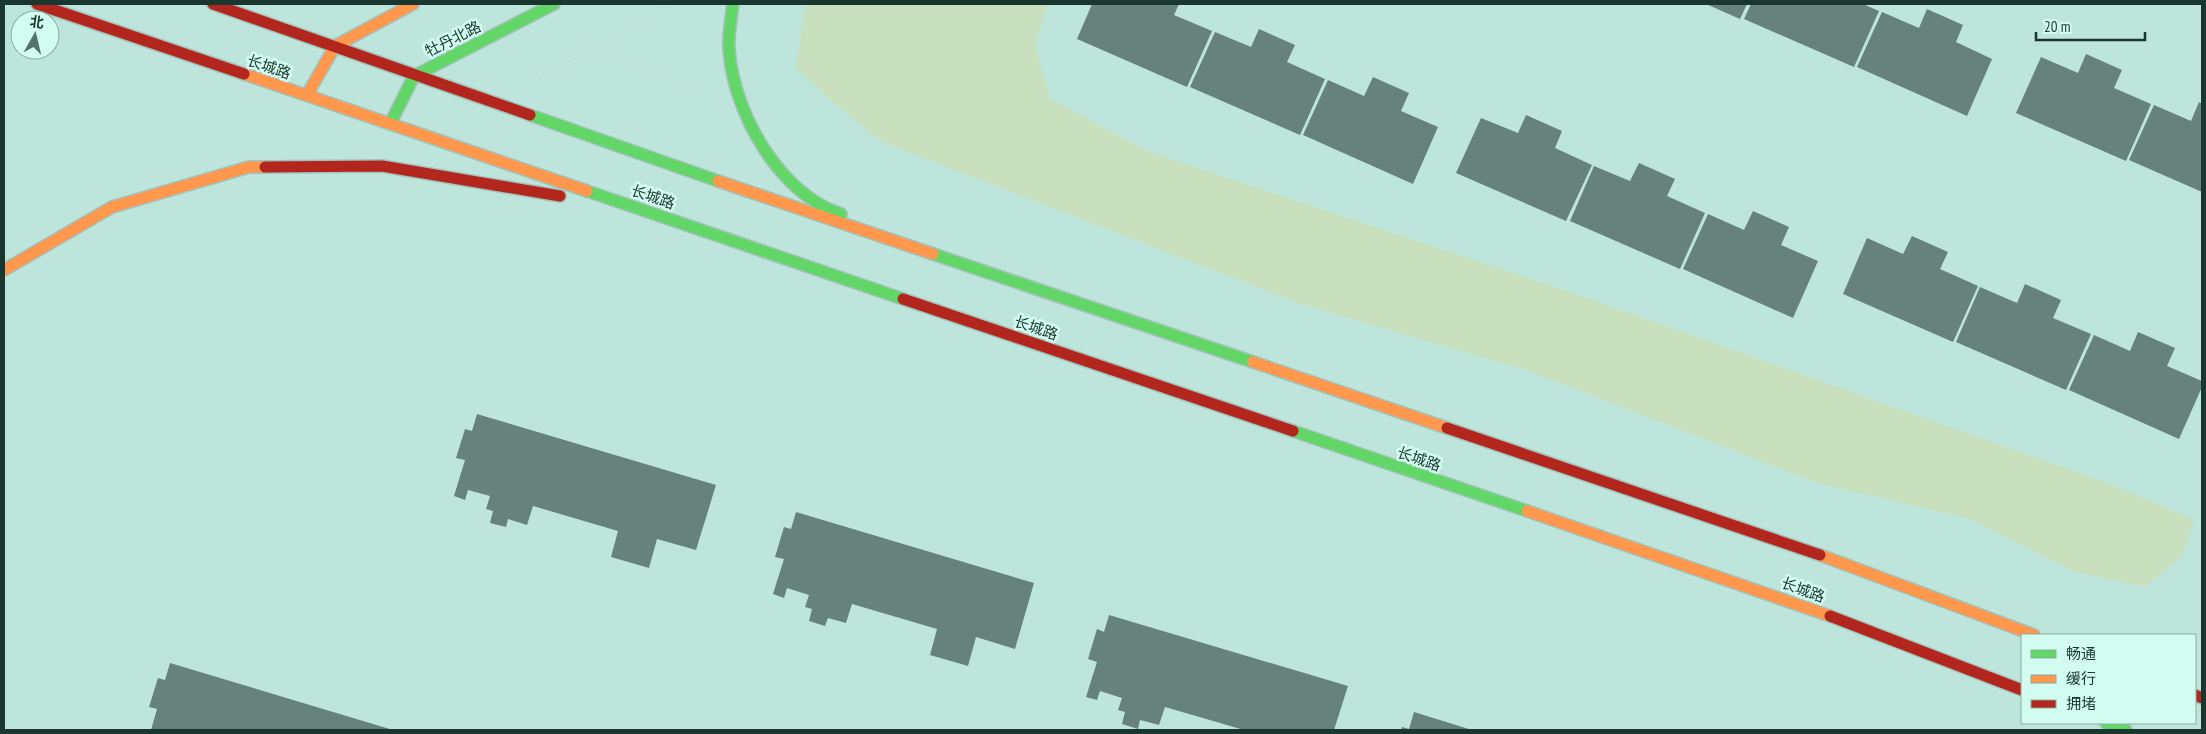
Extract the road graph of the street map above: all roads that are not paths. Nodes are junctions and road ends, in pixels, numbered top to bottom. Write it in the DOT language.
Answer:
graph roads {
  1 [pos="36,4"];
  2 [pos="213,4"];
  3 [pos="413,4"];
  4 [pos="554,4"];
  5 [pos="733,4"];
  6 [pos="335,46"];
  7 [pos="414,76"];
  8 [pos="307,96"];
  9 [pos="390,124"];
  10 [pos="665,217"];
  11 [pos="927,252"];
  12 [pos="4,270"];
  13 [pos="2031,634"];
  14 [pos="2021,690"];
  15 [pos="2109,724"];
  16 [pos="2126,730"];
  1 -- 8 [label="main road, 长城路"];
  2 -- 6 [label="main road"];
  3 -- 6 [label="main road"];
  4 -- 7 [label="main road, 牡丹北路"];
  5 -- 11 [label="main road"];
  6 -- 7 [label="main road"];
  6 -- 8 [label="main road"];
  7 -- 9 [label="main road, 牡丹北路"];
  7 -- 11 [label="main road"];
  8 -- 9 [label="main road, 长城路"];
  9 -- 10 [label="main road, 长城路"];
  10 -- 12 [label="main road"];
  10 -- 14 [label="main road, 长城路"];
  11 -- 13 [label="main road"];
  15 -- 16 [label="main road"];
}
